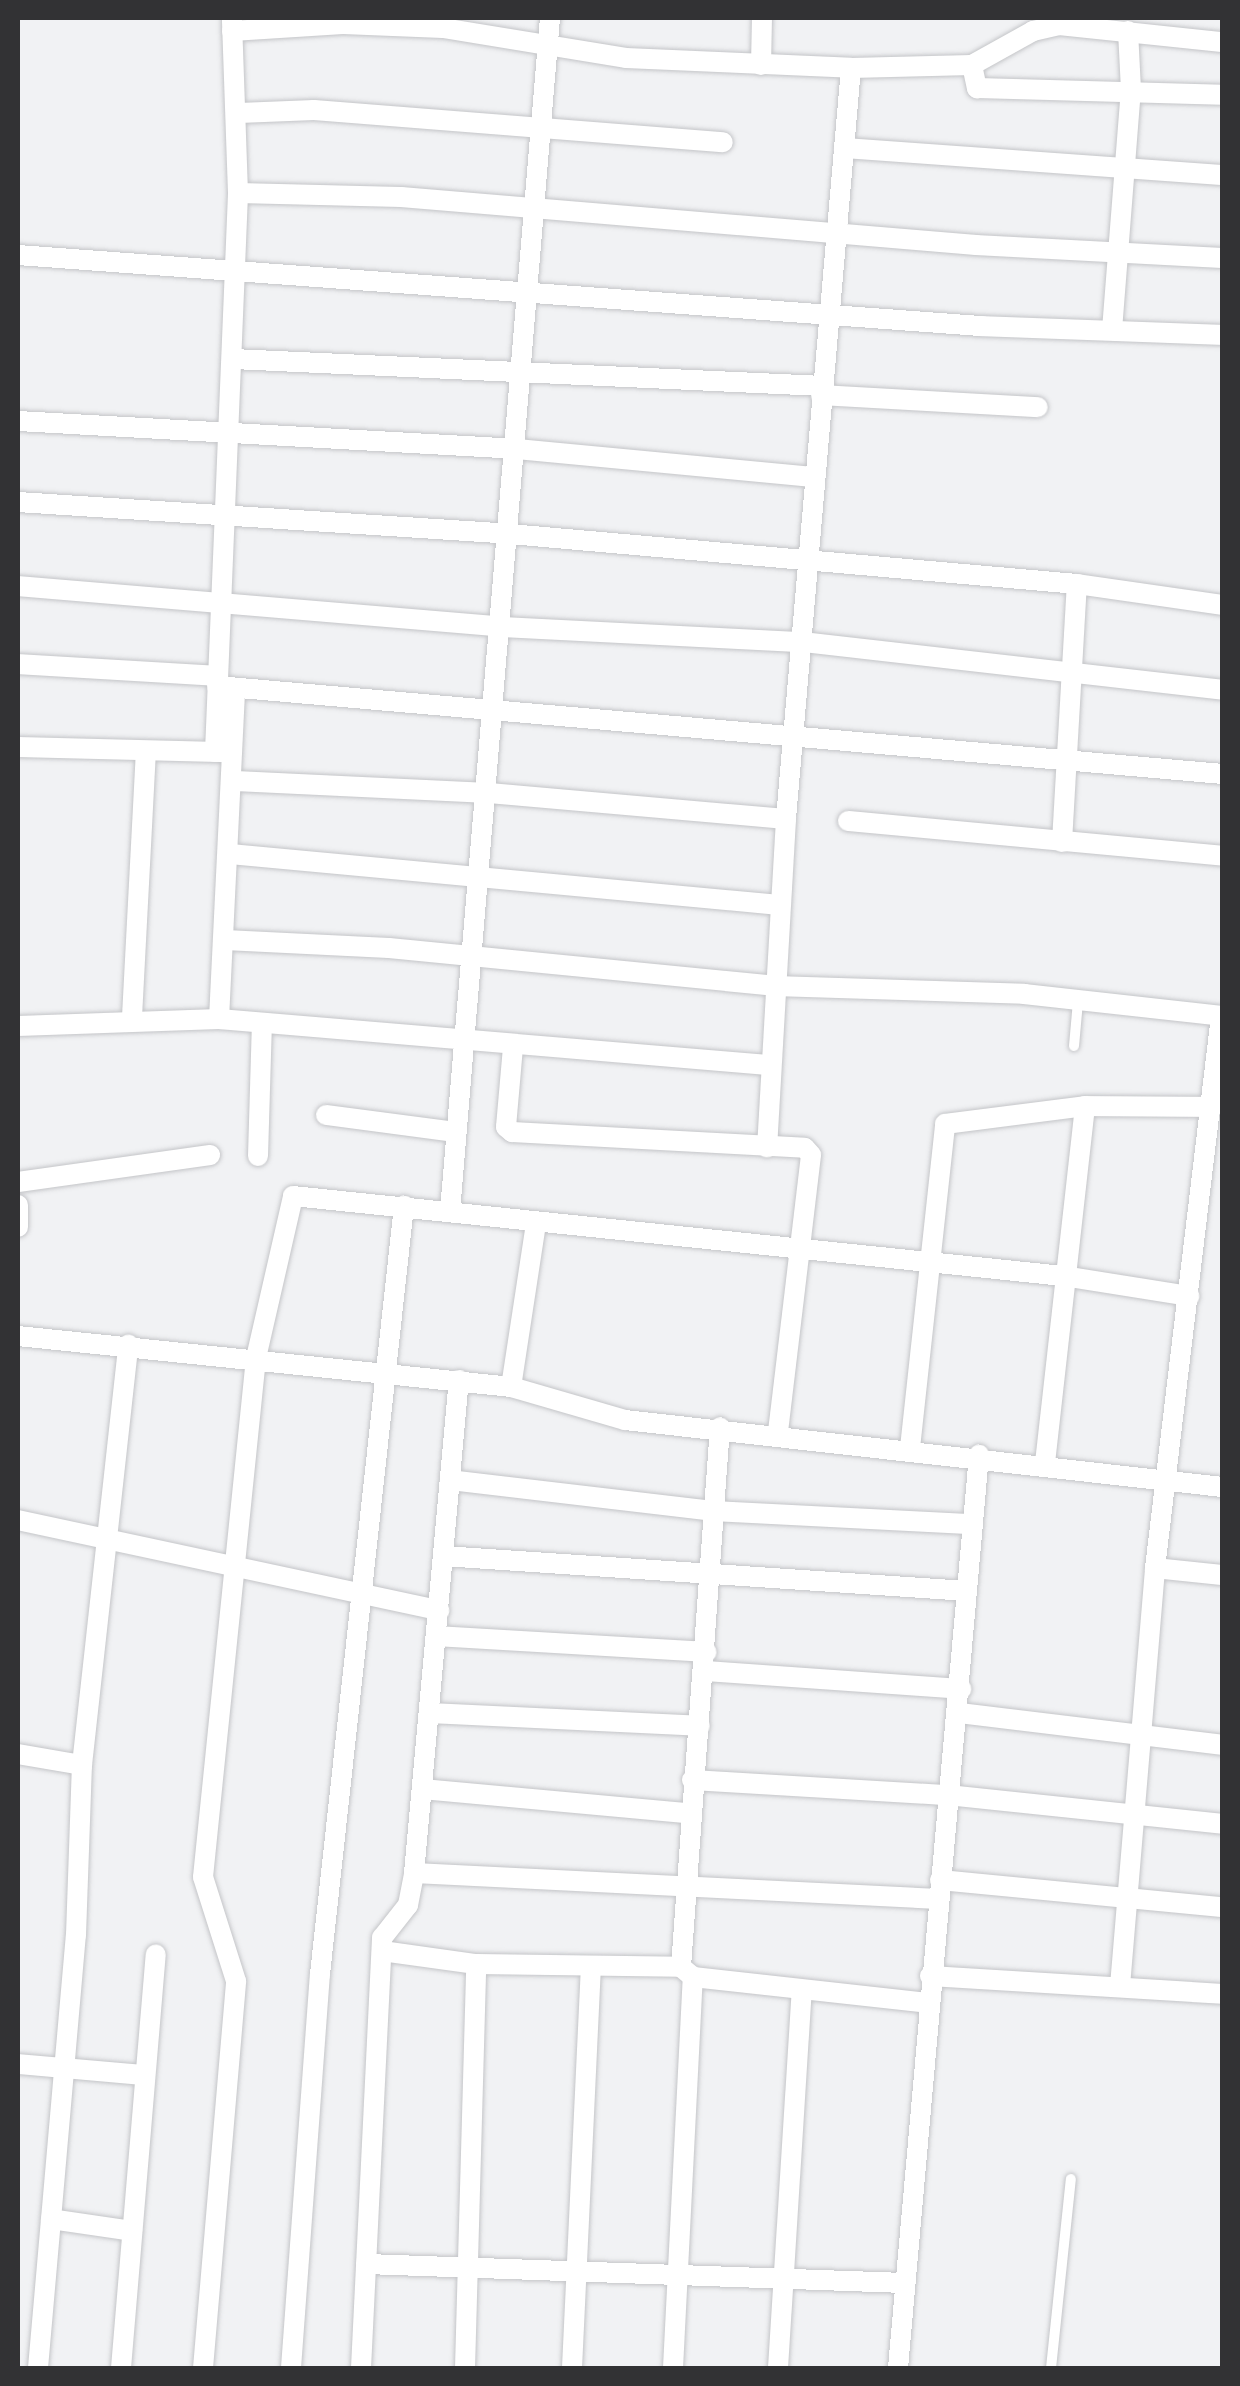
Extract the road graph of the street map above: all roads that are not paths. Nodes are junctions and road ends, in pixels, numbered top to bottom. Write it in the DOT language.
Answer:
graph roads {
  1 [pos="550,18"];
  2 [pos="762,18"];
  3 [pos="232,24"];
  4 [pos="1128,31"];
  5 [pos="1222,42"];
  6 [pos="549,44"];
  7 [pos="761,64"];
  8 [pos="972,65"];
  9 [pos="851,68"];
  10 [pos="1131,90"];
  11 [pos="1222,96"];
  12 [pos="239,113"];
  13 [pos="544,131"];
  14 [pos="724,142"];
  15 [pos="844,148"];
  16 [pos="1126,170"];
  17 [pos="1222,176"];
  18 [pos="238,193"];
  19 [pos="539,210"];
  20 [pos="837,232"];
  21 [pos="1122,251"];
  22 [pos="18,255"];
  23 [pos="1222,258"];
  24 [pos="235,269"];
  25 [pos="532,288"];
  26 [pos="828,311"];
  27 [pos="1112,330"];
  28 [pos="1222,335"];
  29 [pos="233,359"];
  30 [pos="524,368"];
  31 [pos="821,391"];
  32 [pos="1038,407"];
  33 [pos="18,421"];
  34 [pos="231,432"];
  35 [pos="516,449"];
  36 [pos="814,477"];
  37 [pos="18,502"];
  38 [pos="227,516"];
  39 [pos="510,534"];
  40 [pos="806,561"];
  41 [pos="1077,584"];
  42 [pos="18,586"];
  43 [pos="220,600"];
  44 [pos="1222,605"];
  45 [pos="502,627"];
  46 [pos="803,642"];
  47 [pos="18,664"];
  48 [pos="1072,673"];
  49 [pos="224,684"];
  50 [pos="1222,690"];
  51 [pos="496,712"];
  52 [pos="794,738"];
  53 [pos="18,747"];
  54 [pos="146,752"];
  55 [pos="225,752"];
  56 [pos="1066,756"];
  57 [pos="1222,774"];
  58 [pos="236,781"];
  59 [pos="490,794"];
  60 [pos="786,820"];
  61 [pos="848,821"];
  62 [pos="1062,842"];
  63 [pos="230,854"];
  64 [pos="1222,856"];
  65 [pos="482,876"];
  66 [pos="780,905"];
  67 [pos="225,940"];
  68 [pos="473,962"];
  69 [pos="774,986"];
  70 [pos="1078,1001"];
  71 [pos="1222,1016"];
  72 [pos="132,1017"];
  73 [pos="219,1020"];
  74 [pos="262,1024"];
  75 [pos="18,1026"];
  76 [pos="464,1044"];
  77 [pos="1074,1046"];
  78 [pos="514,1047"];
  79 [pos="768,1065"];
  80 [pos="1085,1106"];
  81 [pos="1212,1106"];
  82 [pos="326,1116"];
  83 [pos="456,1132"];
  84 [pos="767,1147"];
  85 [pos="210,1155"];
  86 [pos="258,1156"];
  87 [pos="18,1182"];
  88 [pos="18,1206"];
  89 [pos="404,1206"];
  90 [pos="450,1211"];
  91 [pos="536,1224"];
  92 [pos="18,1227"];
  93 [pos="799,1252"];
  94 [pos="933,1265"];
  95 [pos="1063,1276"];
  96 [pos="1189,1296"];
  97 [pos="18,1336"];
  98 [pos="128,1345"];
  99 [pos="256,1358"];
  100 [pos="390,1372"];
  101 [pos="458,1380"];
  102 [pos="511,1387"];
  103 [pos="720,1428"];
  104 [pos="778,1433"];
  105 [pos="910,1448"];
  106 [pos="979,1455"];
  107 [pos="1045,1463"];
  108 [pos="1166,1478"];
  109 [pos="450,1480"];
  110 [pos="1222,1487"];
  111 [pos="713,1511"];
  112 [pos="18,1520"];
  113 [pos="973,1524"];
  114 [pos="105,1543"];
  115 [pos="443,1556"];
  116 [pos="1156,1568"];
  117 [pos="232,1570"];
  118 [pos="1222,1575"];
  119 [pos="712,1579"];
  120 [pos="967,1591"];
  121 [pos="365,1593"];
  122 [pos="439,1610"];
  123 [pos="436,1636"];
  124 [pos="706,1662"];
  125 [pos="960,1689"];
  126 [pos="429,1712"];
  127 [pos="959,1713"];
  128 [pos="700,1726"];
  129 [pos="1139,1733"];
  130 [pos="1222,1745"];
  131 [pos="18,1754"];
  132 [pos="82,1766"];
  133 [pos="692,1780"];
  134 [pos="422,1790"];
  135 [pos="948,1795"];
  136 [pos="688,1813"];
  137 [pos="1134,1815"];
  138 [pos="1222,1824"];
  139 [pos="414,1873"];
  140 [pos="682,1888"];
  141 [pos="939,1890"];
  142 [pos="1126,1896"];
  143 [pos="1222,1907"];
  144 [pos="382,1951"];
  145 [pos="156,1954"];
  146 [pos="476,1964"];
  147 [pos="590,1969"];
  148 [pos="687,1972"];
  149 [pos="930,1976"];
  150 [pos="1120,1986"];
  151 [pos="802,1990"];
  152 [pos="1222,1994"];
  153 [pos="928,2003"];
  154 [pos="18,2064"];
  155 [pos="64,2068"];
  156 [pos="145,2075"];
  157 [pos="1070,2179"];
  158 [pos="51,2218"];
  159 [pos="132,2231"];
  160 [pos="366,2264"];
  161 [pos="468,2267"];
  162 [pos="576,2272"];
  163 [pos="678,2274"];
  164 [pos="784,2278"];
  165 [pos="905,2283"];
  166 [pos="38,2368"];
  167 [pos="121,2368"];
  168 [pos="203,2368"];
  169 [pos="291,2368"];
  170 [pos="361,2368"];
  171 [pos="466,2368"];
  172 [pos="572,2368"];
  173 [pos="673,2368"];
  174 [pos="778,2368"];
  175 [pos="898,2368"];
  176 [pos="1051,2368"];
  1 -- 6 [label="street"];
  2 -- 7 [label="street"];
  3 -- 6 [label="street"];
  3 -- 12 [label="street"];
  4 -- 5 [label="street"];
  4 -- 8 [label="street"];
  4 -- 10 [label="street"];
  6 -- 7 [label="street"];
  6 -- 13 [label="street"];
  7 -- 9 [label="street"];
  8 -- 9 [label="street"];
  8 -- 10 [label="street"];
  9 -- 15 [label="street"];
  10 -- 11 [label="street"];
  10 -- 16 [label="street"];
  12 -- 13 [label="street"];
  12 -- 18 [label="street"];
  13 -- 14 [label="street"];
  13 -- 19 [label="street"];
  15 -- 16 [label="street"];
  15 -- 20 [label="street"];
  16 -- 17 [label="street"];
  16 -- 21 [label="street"];
  18 -- 19 [label="street"];
  18 -- 24 [label="street"];
  19 -- 20 [label="street"];
  19 -- 25 [label="street"];
  20 -- 21 [label="street"];
  20 -- 26 [label="street"];
  21 -- 23 [label="street"];
  21 -- 27 [label="street"];
  22 -- 24 [label="street"];
  24 -- 25 [label="street"];
  24 -- 29 [label="street"];
  25 -- 26 [label="street"];
  25 -- 30 [label="street"];
  26 -- 27 [label="street"];
  26 -- 31 [label="street"];
  27 -- 28 [label="street"];
  29 -- 30 [label="street"];
  29 -- 34 [label="street"];
  30 -- 31 [label="street"];
  30 -- 35 [label="street"];
  31 -- 32 [label="street"];
  31 -- 36 [label="street"];
  33 -- 34 [label="street"];
  34 -- 35 [label="street"];
  34 -- 38 [label="street"];
  35 -- 36 [label="street"];
  35 -- 39 [label="street"];
  36 -- 40 [label="street"];
  37 -- 38 [label="street"];
  38 -- 39 [label="street"];
  38 -- 43 [label="street"];
  39 -- 40 [label="street"];
  39 -- 45 [label="street"];
  40 -- 41 [label="street"];
  40 -- 46 [label="street"];
  41 -- 44 [label="street"];
  41 -- 48 [label="street"];
  42 -- 43 [label="street"];
  43 -- 45 [label="street"];
  43 -- 49 [label="street"];
  45 -- 46 [label="street"];
  45 -- 51 [label="street"];
  46 -- 48 [label="street"];
  46 -- 52 [label="street"];
  47 -- 49 [label="street"];
  48 -- 50 [label="street"];
  48 -- 56 [label="street"];
  49 -- 51 [label="street"];
  49 -- 55 [label="street"];
  51 -- 52 [label="street"];
  51 -- 59 [label="street"];
  52 -- 56 [label="street"];
  52 -- 60 [label="street"];
  53 -- 54 [label="street"];
  54 -- 55 [label="street"];
  54 -- 72 [label="street"];
  55 -- 58 [label="street"];
  56 -- 57 [label="street"];
  56 -- 62 [label="street"];
  58 -- 59 [label="street"];
  58 -- 63 [label="street"];
  59 -- 60 [label="street"];
  59 -- 65 [label="street"];
  60 -- 66 [label="street"];
  61 -- 62 [label="street"];
  62 -- 64 [label="street"];
  63 -- 65 [label="street"];
  63 -- 67 [label="street"];
  65 -- 66 [label="street"];
  65 -- 68 [label="street"];
  66 -- 69 [label="street"];
  67 -- 68 [label="street"];
  67 -- 73 [label="street"];
  68 -- 69 [label="street"];
  68 -- 76 [label="street"];
  69 -- 70 [label="street"];
  69 -- 79 [label="street"];
  70 -- 71 [label="street"];
  70 -- 77 [label="lane"];
  71 -- 81 [label="street"];
  72 -- 73 [label="street"];
  72 -- 75 [label="street"];
  73 -- 74 [label="street"];
  74 -- 76 [label="street"];
  74 -- 86 [label="street"];
  76 -- 78 [label="street"];
  76 -- 83 [label="street"];
  78 -- 79 [label="street"];
  78 -- 84 [label="street"];
  79 -- 84 [label="street"];
  80 -- 81 [label="street"];
  80 -- 94 [label="street"];
  80 -- 95 [label="street"];
  81 -- 96 [label="street"];
  82 -- 83 [label="street"];
  83 -- 90 [label="street"];
  84 -- 93 [label="street"];
  85 -- 87 [label="street"];
  88 -- 92 [label="street"];
  89 -- 90 [label="street"];
  89 -- 99 [label="street"];
  89 -- 100 [label="street"];
  90 -- 91 [label="street"];
  91 -- 93 [label="street"];
  91 -- 102 [label="street"];
  93 -- 94 [label="street"];
  93 -- 104 [label="street"];
  94 -- 95 [label="street"];
  94 -- 105 [label="street"];
  95 -- 96 [label="street"];
  95 -- 107 [label="street"];
  96 -- 108 [label="street"];
  97 -- 98 [label="street"];
  98 -- 99 [label="street"];
  98 -- 114 [label="street"];
  99 -- 100 [label="street"];
  99 -- 117 [label="street"];
  100 -- 101 [label="street"];
  100 -- 121 [label="street"];
  101 -- 102 [label="street"];
  101 -- 109 [label="street"];
  102 -- 103 [label="street"];
  103 -- 104 [label="street"];
  103 -- 111 [label="street"];
  104 -- 105 [label="street"];
  105 -- 106 [label="street"];
  106 -- 107 [label="street"];
  106 -- 113 [label="street"];
  107 -- 108 [label="street"];
  108 -- 110 [label="street"];
  108 -- 116 [label="street"];
  109 -- 111 [label="street"];
  109 -- 115 [label="street"];
  111 -- 113 [label="street"];
  111 -- 119 [label="street"];
  112 -- 114 [label="street"];
  113 -- 120 [label="street"];
  114 -- 117 [label="street"];
  114 -- 132 [label="street"];
  115 -- 119 [label="street"];
  115 -- 122 [label="street"];
  116 -- 118 [label="street"];
  116 -- 129 [label="street"];
  117 -- 121 [label="street"];
  117 -- 168 [label="street"];
  119 -- 120 [label="street"];
  119 -- 124 [label="street"];
  120 -- 125 [label="street"];
  121 -- 122 [label="street"];
  121 -- 169 [label="street"];
  122 -- 123 [label="street"];
  123 -- 124 [label="street"];
  123 -- 126 [label="street"];
  124 -- 125 [label="street"];
  124 -- 128 [label="street"];
  125 -- 127 [label="street"];
  126 -- 128 [label="street"];
  126 -- 134 [label="street"];
  127 -- 129 [label="street"];
  127 -- 135 [label="street"];
  128 -- 133 [label="street"];
  129 -- 130 [label="street"];
  129 -- 137 [label="street"];
  131 -- 132 [label="street"];
  132 -- 155 [label="street"];
  133 -- 135 [label="street"];
  133 -- 136 [label="street"];
  134 -- 136 [label="street"];
  134 -- 139 [label="street"];
  135 -- 137 [label="street"];
  135 -- 141 [label="street"];
  136 -- 140 [label="street"];
  137 -- 138 [label="street"];
  137 -- 142 [label="street"];
  139 -- 140 [label="street"];
  139 -- 144 [label="street"];
  140 -- 141 [label="street"];
  140 -- 148 [label="street"];
  141 -- 142 [label="street"];
  141 -- 149 [label="street"];
  142 -- 143 [label="street"];
  142 -- 150 [label="street"];
  144 -- 146 [label="street"];
  144 -- 160 [label="street"];
  145 -- 156 [label="street"];
  146 -- 147 [label="street"];
  146 -- 161 [label="street"];
  147 -- 148 [label="street"];
  147 -- 162 [label="street"];
  148 -- 151 [label="street"];
  148 -- 163 [label="street"];
  149 -- 150 [label="street"];
  149 -- 153 [label="street"];
  150 -- 152 [label="street"];
  151 -- 153 [label="street"];
  151 -- 164 [label="street"];
  153 -- 165 [label="street"];
  154 -- 155 [label="street"];
  155 -- 156 [label="street"];
  155 -- 158 [label="street"];
  156 -- 159 [label="street"];
  157 -- 176 [label="lane"];
  158 -- 159 [label="street"];
  158 -- 166 [label="street"];
  159 -- 167 [label="street"];
  160 -- 161 [label="street"];
  160 -- 170 [label="street"];
  161 -- 162 [label="street"];
  161 -- 171 [label="street"];
  162 -- 163 [label="street"];
  162 -- 172 [label="street"];
  163 -- 164 [label="street"];
  163 -- 173 [label="street"];
  164 -- 165 [label="street"];
  164 -- 174 [label="street"];
  165 -- 175 [label="street"];
}
